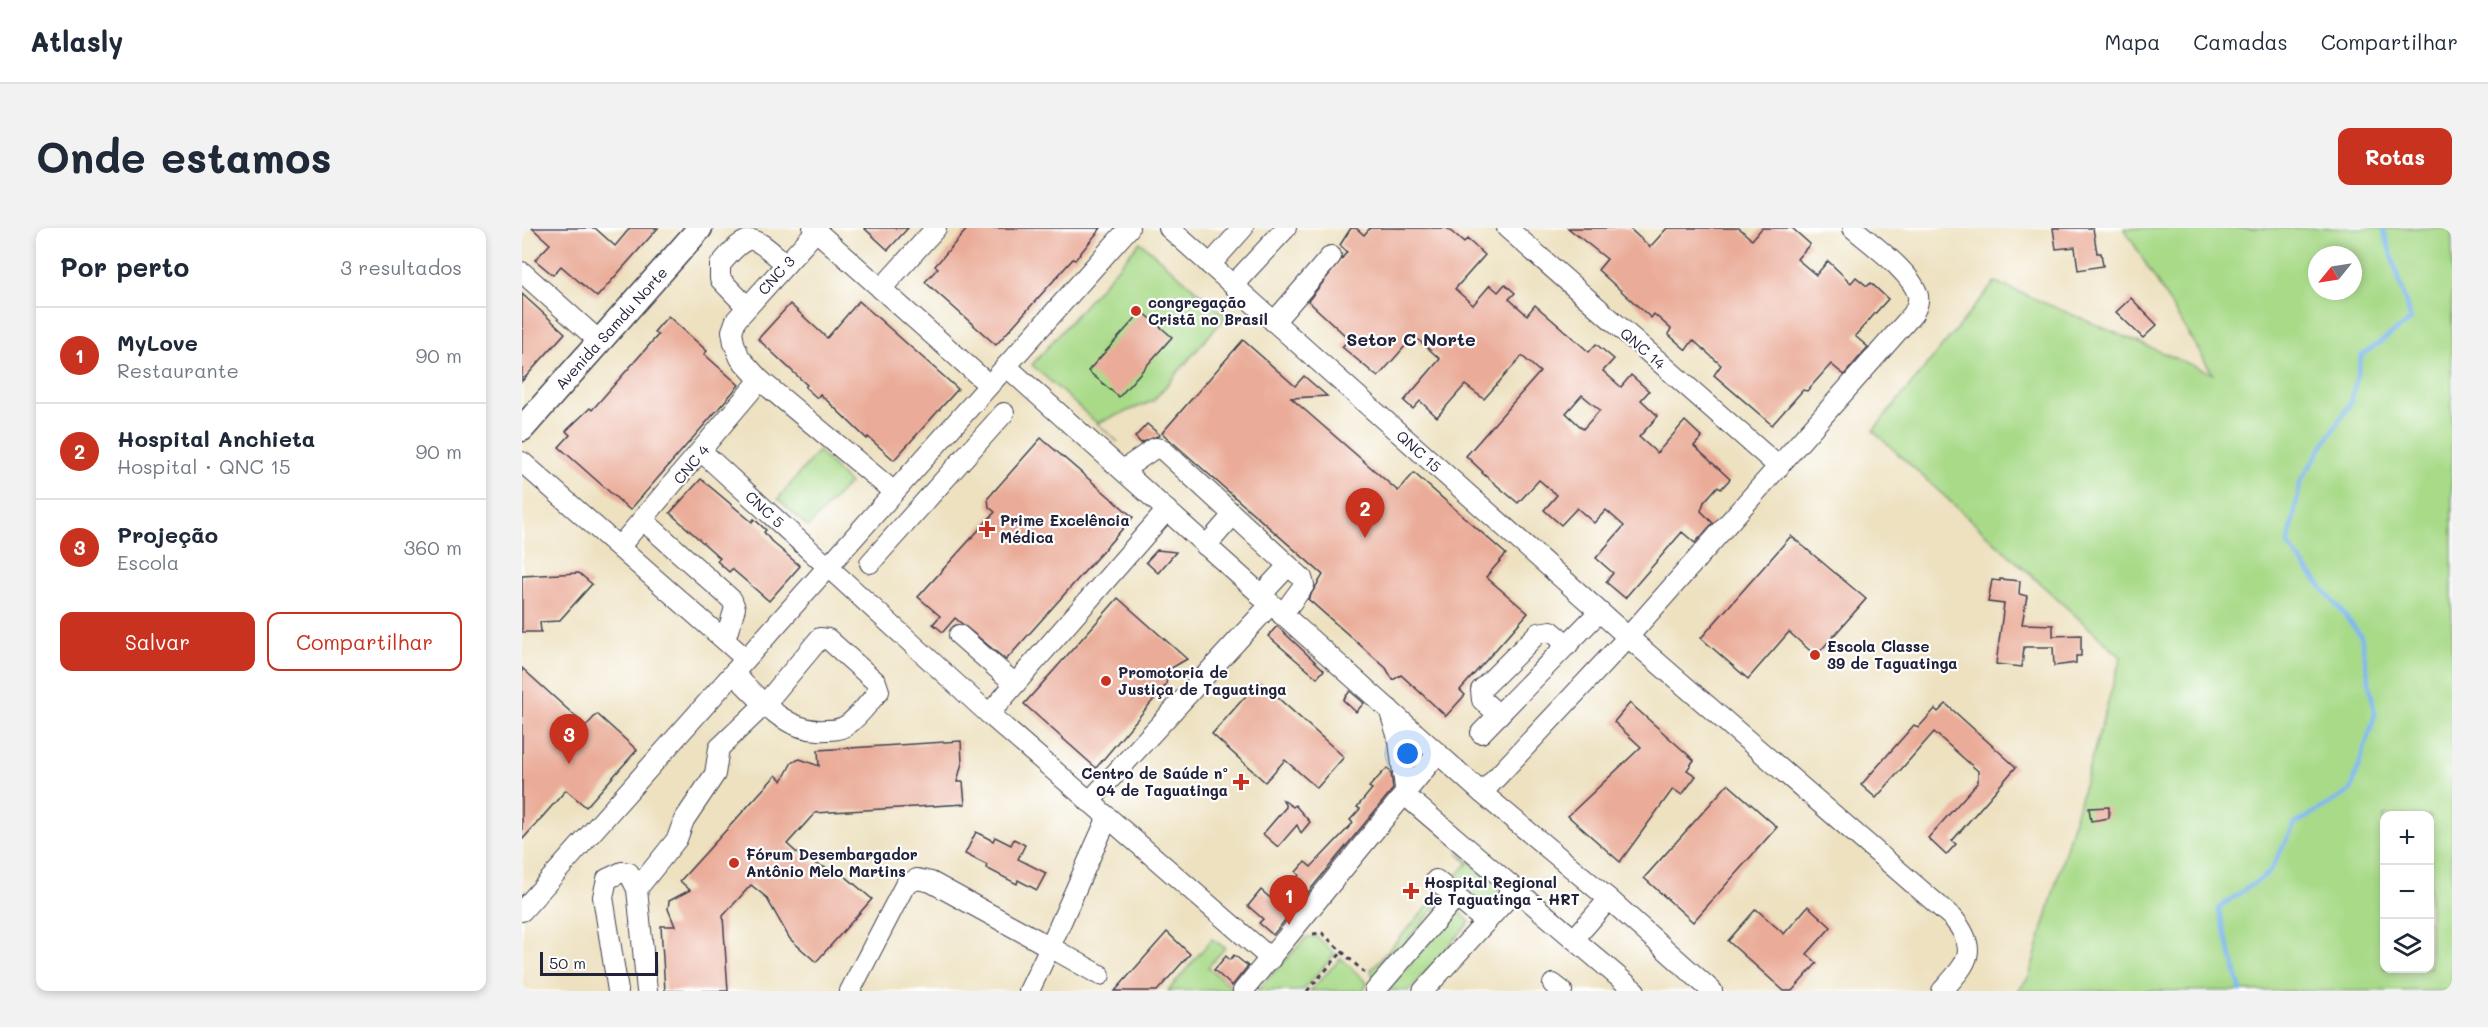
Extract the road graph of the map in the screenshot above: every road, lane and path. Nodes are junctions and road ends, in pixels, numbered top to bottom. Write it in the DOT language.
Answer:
graph roads {
  1 [pos="700,228"];
  2 [pos="936,228"];
  3 [pos="1129,228"];
  4 [pos="1169,228"];
  5 [pos="1243,228"];
  6 [pos="1286,228"];
  7 [pos="1507,228"];
  8 [pos="1853,228"];
  9 [pos="814,229"];
  10 [pos="1331,256"];
  11 [pos="786,264"];
  12 [pos="1210,265"];
  13 [pos="522,272"];
  14 [pos="1233,285"];
  15 [pos="881,289"];
  16 [pos="742,314"];
  17 [pos="1274,322"];
  18 [pos="599,341"];
  19 [pos="1006,366"];
  20 [pos="760,380"];
  21 [pos="989,385"];
  22 [pos="1004,413"];
  23 [pos="959,419"];
  24 [pos="522,429"];
  25 [pos="982,438"];
  26 [pos="701,452"];
  27 [pos="522,462"];
  28 [pos="1779,467"];
  29 [pos="1123,470"];
  30 [pos="894,492"];
  31 [pos="1167,510"];
  32 [pos="1233,514"];
  33 [pos="643,519"];
  34 [pos="864,526"];
  35 [pos="887,544"];
  36 [pos="620,546"];
  37 [pos="1206,546"];
  38 [pos="870,563"];
  39 [pos="828,566"];
  40 [pos="1288,566"];
  41 [pos="1271,605"];
  42 [pos="1599,612"];
  43 [pos="959,635"];
  44 [pos="1628,638"];
  45 [pos="724,640"];
  46 [pos="1568,645"];
  47 [pos="739,666"];
  48 [pos="1015,684"];
  49 [pos="765,704"];
  50 [pos="1389,708"];
  51 [pos="989,714"];
  52 [pos="1499,715"];
  53 [pos="1481,733"];
  54 [pos="1438,753"];
  55 [pos="1482,793"];
  56 [pos="1406,795"];
  57 [pos="1089,802"];
  58 [pos="1107,819"];
  59 [pos="1436,880"];
  60 [pos="1509,884"];
  61 [pos="637,889"];
  62 [pos="1456,897"];
  63 [pos="1609,899"];
  64 [pos="1530,901"];
  65 [pos="522,911"];
  66 [pos="1486,922"];
  67 [pos="1314,924"];
  68 [pos="1574,939"];
  69 [pos="1050,947"];
  70 [pos="1342,952"];
  71 [pos="1271,959"];
  72 [pos="1100,975"];
  73 [pos="1615,984"];
  74 [pos="1375,986"];
  75 [pos="618,991"];
  76 [pos="647,991"];
  77 [pos="850,991"];
  78 [pos="1029,991"];
  79 [pos="1243,991"];
  80 [pos="1307,991"];
  81 [pos="1423,991"];
  82 [pos="1436,991"];
  83 [pos="1635,991"];
  84 [pos="1712,991"];
  85 [pos="1942,991"];
  1 -- 18 [label="main road, Avenida Samdu Norte"];
  2 -- 15 [label="street"];
  3 -- 19 [label="street"];
  4 -- 12 [label="street, QNC 15"];
  5 -- 12 [label="street"];
  6 -- 14 [label="street"];
  7 -- 28 [label="street, QNC 14"];
  8 -- 28 [label="street"];
  9 -- 11 [label="street, CNC 3"];
  9 -- 15 [label="street"];
  10 -- 17 [label="street"];
  11 -- 16 [label="street, CNC 3"];
  11 -- 16 [label="street"];
  12 -- 14 [label="street, QNC 15"];
  13 -- 18 [label="street"];
  14 -- 17 [label="street, QNC 15"];
  15 -- 21 [label="street"];
  16 -- 20 [label="street"];
  17 -- 42 [label="street, QNC 15"];
  18 -- 24 [label="main road, Avenida Samdu Norte"];
  19 -- 21 [label="street"];
  19 -- 29 [label="street"];
  20 -- 26 [label="street, CNC 4"];
  20 -- 30 [label="street"];
  21 -- 23 [label="street"];
  22 -- 25 [label="street"];
  23 -- 25 [label="street"];
  23 -- 30 [label="street"];
  25 -- 35 [label="street"];
  26 -- 33 [label="street, CNC 4"];
  26 -- 39 [label="street, CNC 5"];
  27 -- 36 [label="street"];
  28 -- 44 [label="street"];
  29 -- 31 [label="street"];
  29 -- 32 [label="street"];
  30 -- 34 [label="street"];
  31 -- 37 [label="street"];
  31 -- 48 [label="street"];
  32 -- 37 [label="street"];
  32 -- 40 [label="street"];
  33 -- 36 [label="street, CNC 4"];
  33 -- 45 [label="street"];
  34 -- 35 [label="street"];
  34 -- 39 [label="street"];
  35 -- 38 [label="street"];
  36 -- 45 [label="street"];
  37 -- 41 [label="street"];
  39 -- 47 [label="street"];
  39 -- 51 [label="street, CNC 5"];
  40 -- 41 [label="street"];
  40 -- 41 [label="street"];
  41 -- 50 [label="street"];
  41 -- 57 [label="street"];
  42 -- 44 [label="street, QNC 15"];
  42 -- 46 [label="street"];
  43 -- 48 [label="street"];
  44 -- 55 [label="street"];
  44 -- 85 [label="street, QNC 15"];
  45 -- 47 [label="street"];
  46 -- 52 [label="street"];
  46 -- 52 [label="street"];
  47 -- 49 [label="street"];
  47 -- 65 [label="street"];
  48 -- 51 [label="street"];
  49 -- 49 [label="street"];
  49 -- 61 [label="street"];
  50 -- 54 [label="street"];
  50 -- 56 [label="street"];
  51 -- 57 [label="street, CNC 5"];
  52 -- 53 [label="street"];
  54 -- 55 [label="street"];
  54 -- 56 [label="street"];
  55 -- 63 [label="street"];
  56 -- 60 [label="street"];
  56 -- 71 [label="street"];
  57 -- 58 [label="street, CNC 5"];
  58 -- 69 [label="street"];
  58 -- 71 [label="street, CNC 5"];
  59 -- 62 [label="street"];
  60 -- 64 [label="street"];
  60 -- 66 [label="street"];
  61 -- 75 [label="street"];
  61 -- 76 [label="street"];
  62 -- 66 [label="street"];
  62 -- 74 [label="street"];
  63 -- 68 [label="street"];
  63 -- 84 [label="street"];
  64 -- 68 [label="street"];
  64 -- 82 [label="street"];
  66 -- 81 [label="street"];
  67 -- 70 [label="path"];
  68 -- 73 [label="street"];
  69 -- 72 [label="street"];
  69 -- 77 [label="street"];
  69 -- 78 [label="street"];
  70 -- 74 [label="path"];
  70 -- 80 [label="path"];
  71 -- 79 [label="street"];
  73 -- 83 [label="street"];
}
